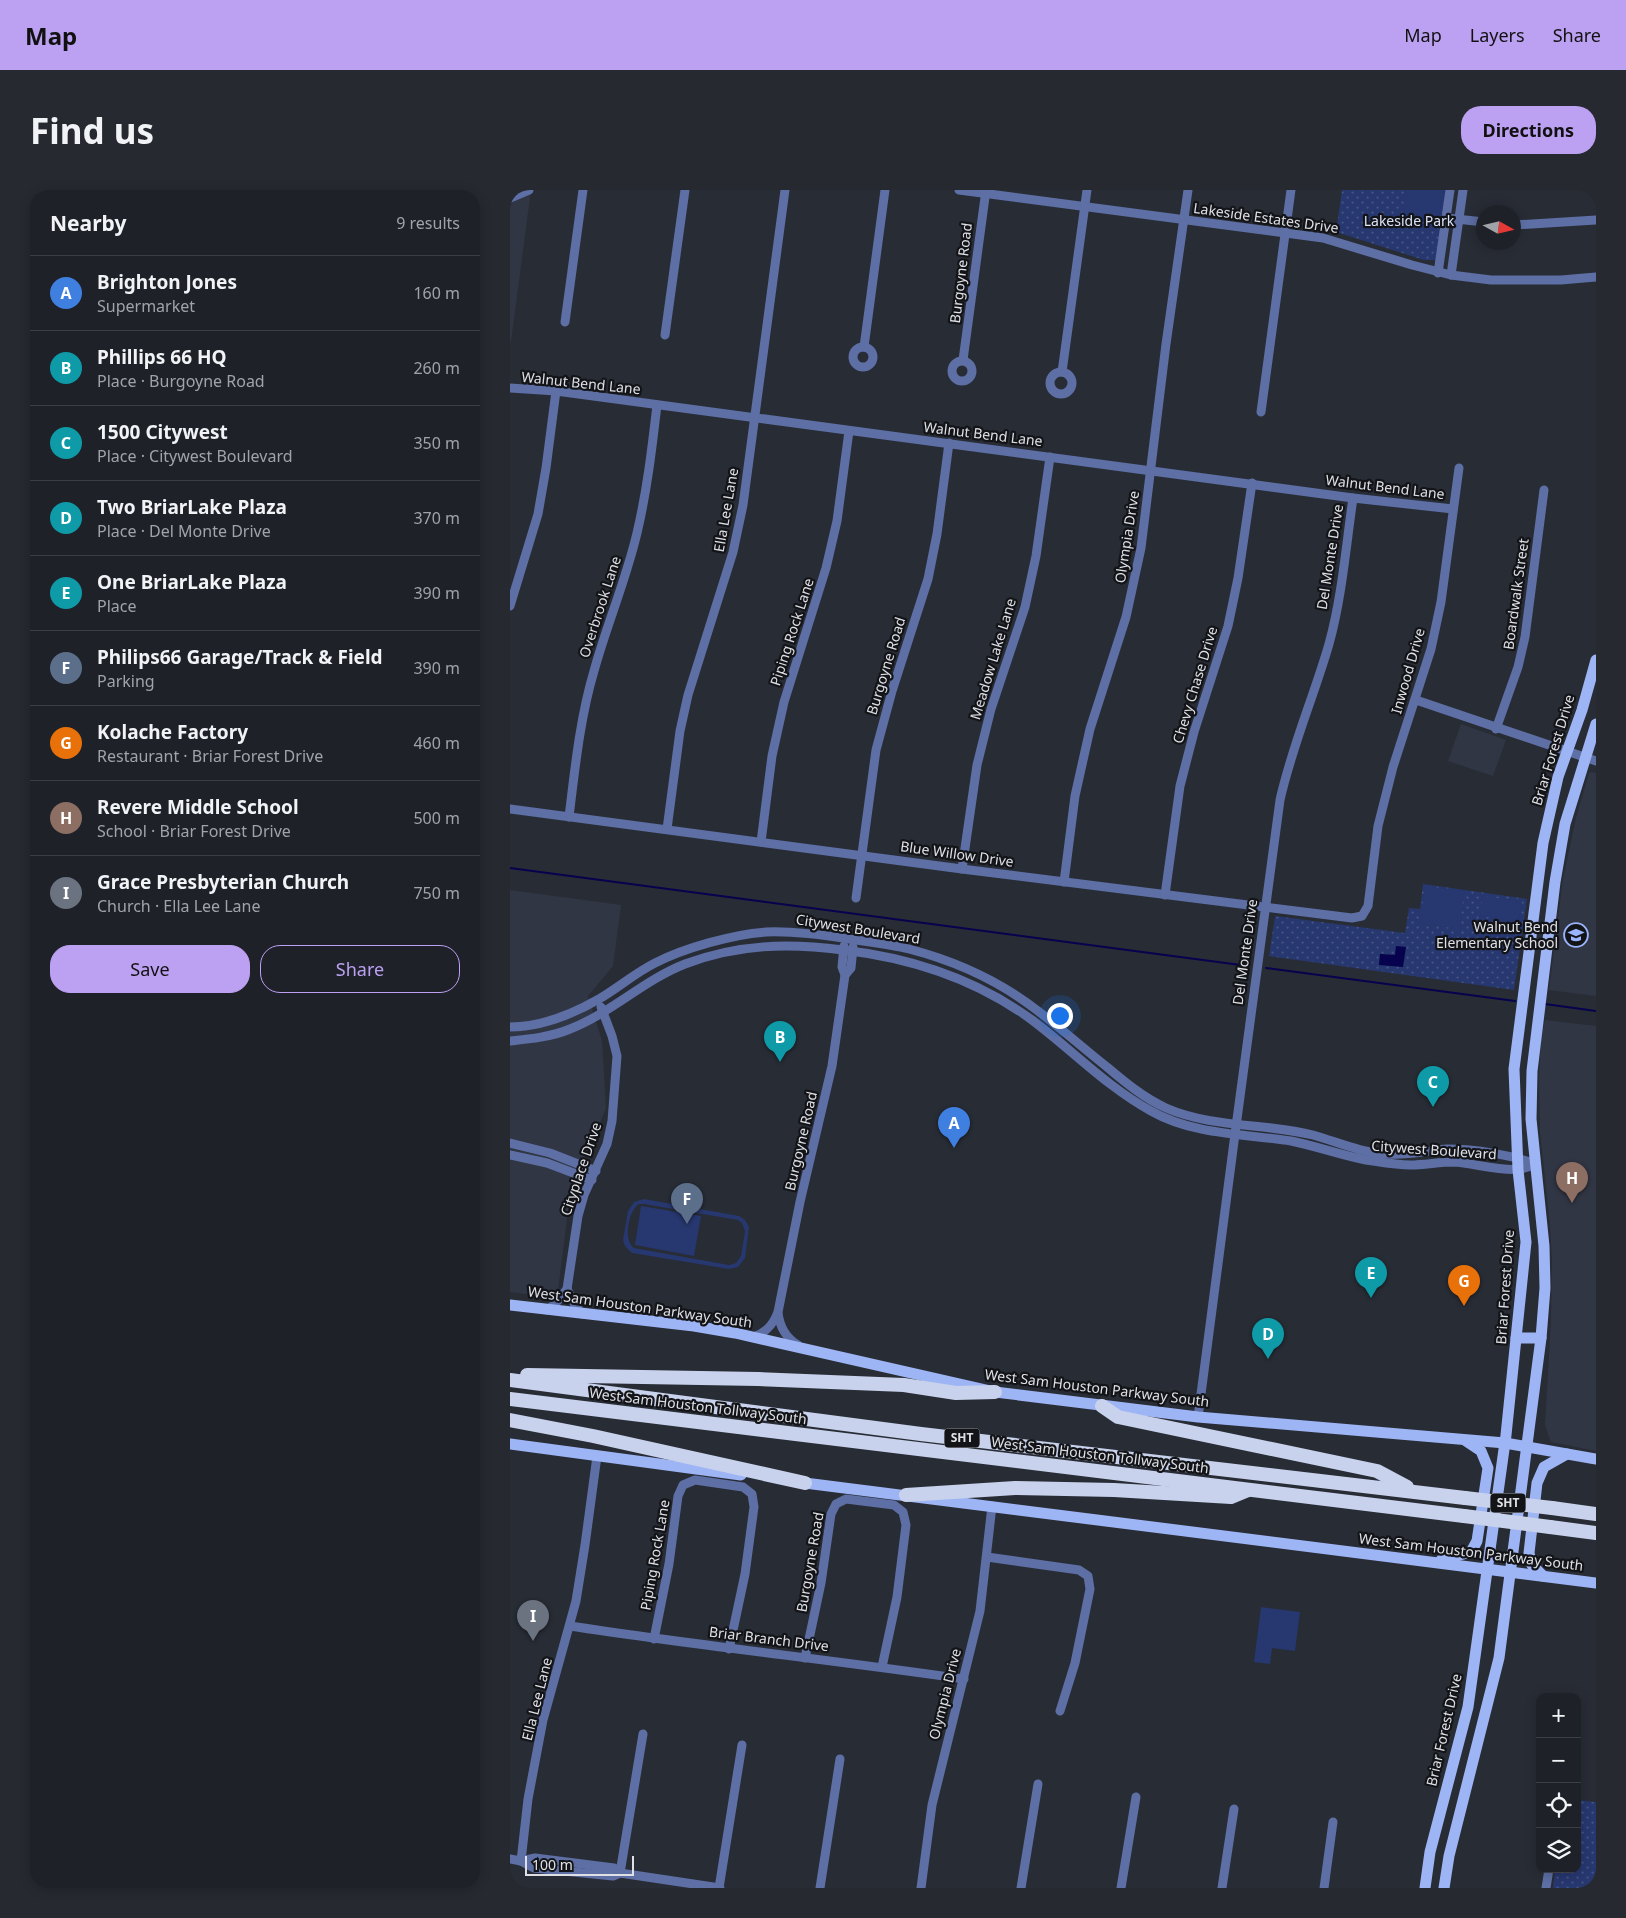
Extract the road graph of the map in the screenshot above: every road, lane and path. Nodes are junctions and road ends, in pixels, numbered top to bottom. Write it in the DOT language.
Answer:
graph roads {
  1 [pos="530,190"];
  2 [pos="583,190"];
  3 [pos="684,190"];
  4 [pos="785,190"];
  5 [pos="885,190"];
  6 [pos="959,190"];
  7 [pos="1088,190"];
  8 [pos="1188,190"];
  9 [pos="1291,190"];
  10 [pos="1450,190"];
  11 [pos="1463,190"];
  12 [pos="985,192"];
  13 [pos="510,198"];
  14 [pos="1085,207"];
  15 [pos="1447,218"];
  16 [pos="1183,220"];
  17 [pos="1460,220"];
  18 [pos="1596,220"];
  19 [pos="1476,221"];
  20 [pos="1521,225"];
  21 [pos="1284,232"];
  22 [pos="1438,273"];
  23 [pos="1451,275"];
  24 [pos="1596,277"];
  25 [pos="565,322"];
  26 [pos="665,335"];
  27 [pos="864,347"];
  28 [pos="963,360"];
  29 [pos="1062,372"];
  30 [pos="510,388"];
  31 [pos="556,391"];
  32 [pos="657,405"];
  33 [pos="1261,412"];
  34 [pos="754,418"];
  35 [pos="849,431"];
  36 [pos="949,443"];
  37 [pos="1050,456"];
  38 [pos="1459,468"];
  39 [pos="1151,471"];
  40 [pos="1252,483"];
  41 [pos="1544,490"];
  42 [pos="1353,498"];
  43 [pos="1453,509"];
  44 [pos="510,606"];
  45 [pos="1596,660"];
  46 [pos="1416,700"];
  47 [pos="1596,724"];
  48 [pos="1496,729"];
  49 [pos="1567,752"];
  50 [pos="1591,759"];
  51 [pos="510,809"];
  52 [pos="569,817"];
  53 [pos="667,829"];
  54 [pos="761,842"];
  55 [pos="862,855"];
  56 [pos="962,869"];
  57 [pos="1372,879"];
  58 [pos="1064,882"];
  59 [pos="1165,895"];
  60 [pos="856,898"];
  61 [pos="1265,907"];
  62 [pos="850,939"];
  63 [pos="848,950"];
  64 [pos="1527,964"];
  65 [pos="1544,966"];
  66 [pos="597,1000"];
  67 [pos="603,1012"];
  68 [pos="510,1027"];
  69 [pos="510,1041"];
  70 [pos="1514,1069"];
  71 [pos="1532,1071"];
  72 [pos="1236,1123"];
  73 [pos="1234,1134"];
  74 [pos="510,1143"];
  75 [pos="510,1155"];
  76 [pos="1518,1157"];
  77 [pos="1536,1164"];
  78 [pos="1518,1170"];
  79 [pos="596,1171"];
  80 [pos="592,1180"];
  81 [pos="567,1290"];
  82 [pos="510,1305"];
  83 [pos="547,1310"];
  84 [pos="778,1312"];
  85 [pos="582,1314"];
  86 [pos="753,1337"];
  87 [pos="1516,1338"];
  88 [pos="1541,1338"];
  89 [pos="807,1349"];
  90 [pos="510,1375"];
  91 [pos="510,1380"];
  92 [pos="995,1392"];
  93 [pos="510,1399"];
  94 [pos="1102,1406"];
  95 [pos="1198,1417"];
  96 [pos="510,1420"];
  97 [pos="1463,1439"];
  98 [pos="1505,1443"];
  99 [pos="510,1444"];
  100 [pos="1526,1446"];
  101 [pos="1567,1454"];
  102 [pos="598,1456"];
  103 [pos="1596,1459"];
  104 [pos="806,1483"];
  105 [pos="1250,1489"];
  106 [pos="1414,1491"];
  107 [pos="906,1495"];
  108 [pos="992,1506"];
  109 [pos="1596,1514"];
  110 [pos="1596,1533"];
  111 [pos="987,1557"];
  112 [pos="1437,1561"];
  113 [pos="1486,1568"];
  114 [pos="1510,1572"];
  115 [pos="1543,1576"];
  116 [pos="1596,1583"];
  117 [pos="570,1626"];
  118 [pos="654,1639"];
  119 [pos="729,1649"];
  120 [pos="806,1658"];
  121 [pos="882,1667"];
  122 [pos="964,1679"];
  123 [pos="1060,1710"];
  124 [pos="643,1734"];
  125 [pos="742,1744"];
  126 [pos="840,1759"];
  127 [pos="1038,1784"];
  128 [pos="1136,1796"];
  129 [pos="1234,1809"];
  130 [pos="1333,1822"];
  131 [pos="1430,1852"];
  132 [pos="1449,1856"];
  133 [pos="510,1860"];
  134 [pos="521,1861"];
  135 [pos="620,1873"];
  136 [pos="1549,1873"];
  137 [pos="719,1888"];
  138 [pos="820,1888"];
  139 [pos="920,1888"];
  140 [pos="1021,1888"];
  141 [pos="1121,1888"];
  142 [pos="1222,1888"];
  143 [pos="1324,1888"];
  144 [pos="1425,1888"];
  145 [pos="1444,1888"];
  146 [pos="1546,1888"];
  1 -- 13 [label="street"];
  2 -- 25 [label="street"];
  3 -- 26 [label="street"];
  4 -- 34 [label="street, Ella Lee Lane"];
  5 -- 27 [label="street"];
  6 -- 12 [label="street, Lakeside Estates Drive"];
  7 -- 14 [label="street"];
  8 -- 16 [label="street, Olympia Drive"];
  9 -- 21 [label="street"];
  10 -- 15 [label="street"];
  11 -- 17 [label="street"];
  12 -- 14 [label="street, Lakeside Estates Drive"];
  12 -- 28 [label="street, Burgoyne Road"];
  14 -- 16 [label="street, Lakeside Estates Drive"];
  14 -- 29 [label="street"];
  15 -- 17 [label="street"];
  15 -- 22 [label="street"];
  16 -- 21 [label="street, Lakeside Estates Drive"];
  16 -- 39 [label="street, Olympia Drive"];
  17 -- 19 [label="street"];
  17 -- 23 [label="street"];
  18 -- 20 [label="street"];
  21 -- 22 [label="street, Lakeside Estates Drive"];
  21 -- 33 [label="street"];
  22 -- 23 [label="street, Lakeside Estates Drive"];
  23 -- 24 [label="street, Lakeside Estates Drive"];
  30 -- 31 [label="street, Walnut Bend Lane"];
  31 -- 32 [label="street, Walnut Bend Lane"];
  31 -- 44 [label="street"];
  32 -- 34 [label="street, Walnut Bend Lane"];
  32 -- 52 [label="street, Overbrook Lane"];
  34 -- 35 [label="street, Walnut Bend Lane"];
  34 -- 53 [label="street, Ella Lee Lane"];
  35 -- 36 [label="street, Walnut Bend Lane"];
  35 -- 54 [label="street, Piping Rock Lane"];
  36 -- 37 [label="street, Walnut Bend Lane"];
  36 -- 55 [label="street, Burgoyne Road"];
  37 -- 39 [label="street, Walnut Bend Lane"];
  37 -- 56 [label="street, Meadow Lake Lane"];
  38 -- 43 [label="street, Inwood Drive"];
  39 -- 40 [label="street, Walnut Bend Lane"];
  39 -- 58 [label="street, Olympia Drive"];
  40 -- 42 [label="street, Walnut Bend Lane"];
  40 -- 59 [label="street, Chevy Chase Drive"];
  41 -- 48 [label="street, Boardwalk Street"];
  42 -- 43 [label="street, Walnut Bend Lane"];
  42 -- 61 [label="street, Del Monte Drive"];
  43 -- 46 [label="street, Inwood Drive"];
  45 -- 49 [label="main road, Briar Forest Drive"];
  46 -- 48 [label="street"];
  46 -- 57 [label="street, Inwood Drive"];
  47 -- 50 [label="main road"];
  48 -- 49 [label="street"];
  49 -- 50 [label="street"];
  49 -- 64 [label="main road, Briar Forest Drive"];
  50 -- 65 [label="main road"];
  51 -- 52 [label="street, Blue Willow Drive"];
  52 -- 53 [label="street, Blue Willow Drive"];
  53 -- 54 [label="street, Blue Willow Drive"];
  54 -- 55 [label="street, Blue Willow Drive"];
  55 -- 56 [label="street, Blue Willow Drive"];
  55 -- 60 [label="street, Burgoyne Road"];
  56 -- 58 [label="street, Blue Willow Drive"];
  57 -- 61 [label="street, Blue Willow Drive"];
  58 -- 59 [label="street, Blue Willow Drive"];
  59 -- 61 [label="street, Blue Willow Drive"];
  61 -- 72 [label="street, Del Monte Drive"];
  62 -- 63 [label="street, Burgoyne Road"];
  62 -- 66 [label="street, Citywest Boulevard"];
  62 -- 72 [label="street, Citywest Boulevard"];
  63 -- 67 [label="street, Citywest Boulevard"];
  63 -- 73 [label="street, Citywest Boulevard"];
  63 -- 84 [label="street, Burgoyne Road"];
  64 -- 65 [label="main road"];
  64 -- 70 [label="main road, Briar Forest Drive"];
  65 -- 71 [label="main road"];
  66 -- 67 [label="street, Cityplace Drive"];
  66 -- 68 [label="street, Citywest Boulevard"];
  67 -- 69 [label="street, Citywest Boulevard"];
  67 -- 79 [label="street, Cityplace Drive"];
  70 -- 71 [label="main road"];
  70 -- 76 [label="main road, Briar Forest Drive"];
  71 -- 77 [label="main road"];
  72 -- 73 [label="street, Del Monte Drive"];
  72 -- 76 [label="street, Citywest Boulevard"];
  73 -- 78 [label="street, Citywest Boulevard"];
  73 -- 95 [label="street, Del Monte Drive"];
  74 -- 79 [label="street"];
  75 -- 80 [label="street"];
  76 -- 77 [label="street, Citywest Boulevard"];
  76 -- 78 [label="main road, Briar Forest Drive"];
  77 -- 78 [label="street, Citywest Boulevard"];
  77 -- 88 [label="main road"];
  78 -- 87 [label="main road, Briar Forest Drive"];
  79 -- 80 [label="street, Cityplace Drive"];
  80 -- 81 [label="street, Cityplace Drive"];
  81 -- 83 [label="street"];
  81 -- 85 [label="street"];
  82 -- 83 [label="main road, West Sam Houston Parkway South"];
  83 -- 85 [label="main road, West Sam Houston Parkway South"];
  84 -- 86 [label="street, Burgoyne Road"];
  84 -- 89 [label="street"];
  85 -- 86 [label="main road, West Sam Houston Parkway South"];
  86 -- 89 [label="main road, West Sam Houston Parkway South"];
  87 -- 88 [label="main road"];
  87 -- 98 [label="main road, Briar Forest Drive"];
  88 -- 100 [label="main road"];
  89 -- 92 [label="main road, West Sam Houston Parkway South"];
  90 -- 92 [label="highway"];
  91 -- 106 [label="highway, West Sam Houston Tollway South / SHT"];
  92 -- 94 [label="main road, West Sam Houston Parkway South"];
  93 -- 105 [label="highway, West Sam Houston Tollway South / SHT"];
  94 -- 95 [label="main road, West Sam Houston Parkway South"];
  94 -- 106 [label="highway"];
  95 -- 97 [label="main road, West Sam Houston Parkway South"];
  96 -- 104 [label="highway"];
  97 -- 98 [label="main road, West Sam Houston Parkway South"];
  97 -- 112 [label="main road"];
  98 -- 100 [label="main road, West Sam Houston Parkway South"];
  98 -- 113 [label="main road, Briar Forest Drive"];
  99 -- 102 [label="main road, West Sam Houston Parkway South"];
  100 -- 101 [label="main road, West Sam Houston Parkway South"];
  100 -- 114 [label="main road"];
  101 -- 103 [label="main road, West Sam Houston Parkway South"];
  101 -- 115 [label="main road"];
  102 -- 104 [label="main road, West Sam Houston Parkway South"];
  102 -- 117 [label="street, Ella Lee Lane"];
  104 -- 107 [label="main road, West Sam Houston Parkway South"];
  105 -- 107 [label="highway"];
  105 -- 110 [label="highway, West Sam Houston Tollway South / SHT, bridge"];
  106 -- 109 [label="highway, West Sam Houston Tollway South / SHT, bridge"];
  107 -- 108 [label="main road, West Sam Houston Parkway South"];
  108 -- 111 [label="street, Olympia Drive"];
  108 -- 112 [label="main road, West Sam Houston Parkway South"];
  111 -- 122 [label="street, Olympia Drive"];
  111 -- 123 [label="street"];
  112 -- 113 [label="main road, West Sam Houston Parkway South"];
  113 -- 114 [label="main road, West Sam Houston Parkway South"];
  113 -- 131 [label="main road, Briar Forest Drive"];
  114 -- 115 [label="main road, West Sam Houston Parkway South"];
  114 -- 132 [label="main road"];
  115 -- 116 [label="main road, West Sam Houston Parkway South"];
  117 -- 118 [label="street, Briar Branch Drive"];
  117 -- 134 [label="street, Ella Lee Lane"];
  118 -- 119 [label="street, Briar Branch Drive"];
  118 -- 119 [label="street, Piping Rock Lane"];
  119 -- 120 [label="street, Briar Branch Drive"];
  120 -- 121 [label="street, Briar Branch Drive"];
  120 -- 121 [label="street, Burgoyne Road"];
  121 -- 122 [label="street, Briar Branch Drive"];
  122 -- 139 [label="street, Olympia Drive"];
  124 -- 135 [label="street"];
  125 -- 137 [label="street"];
  126 -- 138 [label="street"];
  127 -- 140 [label="street"];
  128 -- 141 [label="street"];
  129 -- 142 [label="street"];
  130 -- 143 [label="street"];
  131 -- 132 [label="main road"];
  131 -- 144 [label="main road, Briar Forest Drive"];
  132 -- 145 [label="main road"];
  133 -- 134 [label="street"];
  134 -- 135 [label="street"];
  135 -- 137 [label="street"];
  136 -- 146 [label="street"];
}
